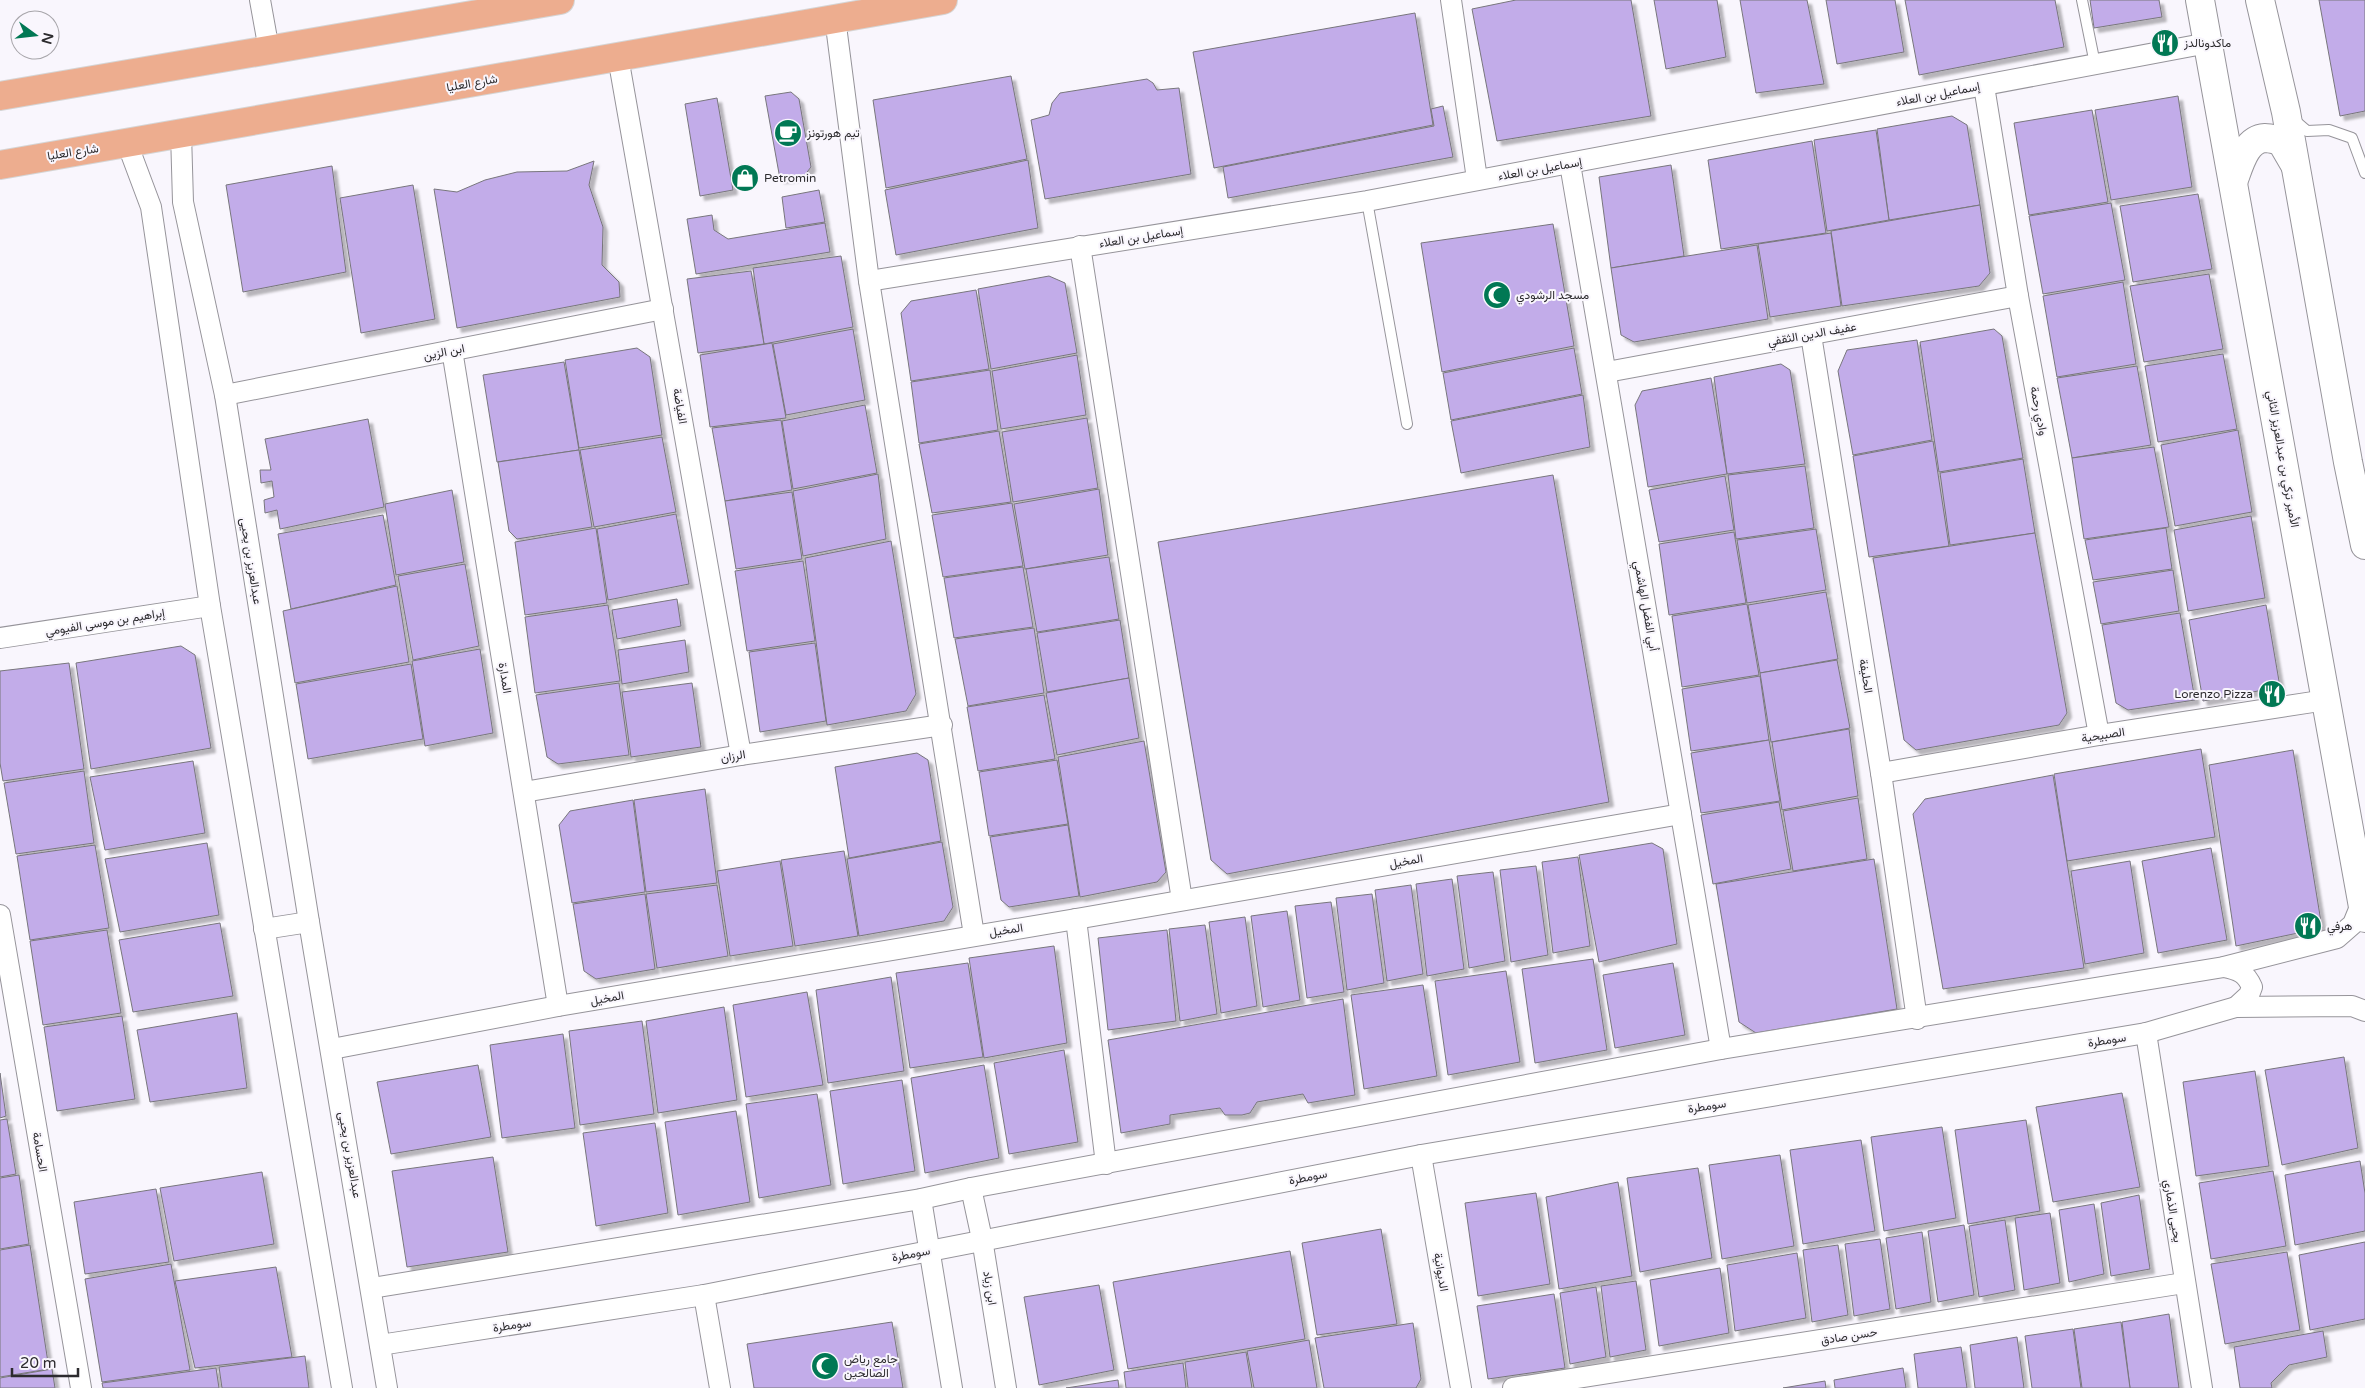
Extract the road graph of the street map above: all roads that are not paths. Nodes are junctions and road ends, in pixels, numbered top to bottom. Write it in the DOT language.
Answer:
graph roads {
  1 [pos="260,0"];
  2 [pos="560,0"];
  3 [pos="943,0"];
  4 [pos="1451,0"];
  5 [pos="2082,0"];
  6 [pos="2200,0"];
  7 [pos="2260,0"];
  8 [pos="835,18"];
  9 [pos="2208,43"];
  10 [pos="269,50"];
  11 [pos="618,57"];
  12 [pos="2095,64"];
  13 [pos="1984,86"];
  14 [pos="0,96"];
  15 [pos="2286,112"];
  16 [pos="181,133"];
  17 [pos="127,143"];
  18 [pos="1570,164"];
  19 [pos="0,165"];
  20 [pos="2296,166"];
  21 [pos="2365,173"];
  22 [pos="1477,179"];
  23 [pos="2233,182"];
  24 [pos="1367,201"];
  25 [pos="183,202"];
  26 [pos="151,207"];
  27 [pos="1080,246"];
  28 [pos="870,281"];
  29 [pos="2018,296"];
  30 [pos="663,309"];
  31 [pos="1811,335"];
  32 [pos="452,350"];
  33 [pos="1607,372"];
  34 [pos="225,395"];
  35 [pos="1408,424"];
  36 [pos="2361,503"];
  37 [pos="2365,545"];
  38 [pos="210,606"];
  39 [pos="0,638"];
  40 [pos="2326,700"];
  41 [pos="942,725"];
  42 [pos="2099,735"];
  43 [pos="741,754"];
  44 [pos="1881,773"];
  45 [pos="524,792"];
  46 [pos="1681,814"];
  47 [pos="1182,900"];
  48 [pos="2363,910"];
  49 [pos="0,915"];
  50 [pos="1076,920"];
  51 [pos="310,922"];
  52 [pos="264,929"];
  53 [pos="974,935"];
  54 [pos="2224,967"];
  55 [pos="558,1006"];
  56 [pos="2236,1007"];
  57 [pos="2365,1011"];
  58 [pos="1917,1019"];
  59 [pos="2146,1033"];
  60 [pos="332,1049"];
  61 [pos="1721,1049"];
  62 [pos="1421,1155"];
  63 [pos="1106,1164"];
  64 [pos="970,1188"];
  65 [pos="921,1199"];
  66 [pos="982,1239"];
  67 [pos="929,1250"];
  68 [pos="2184,1283"];
  69 [pos="372,1288"];
  70 [pos="704,1295"];
  71 [pos="380,1345"];
  72 [pos="81,1388"];
  73 [pos="342,1388"];
  74 [pos="387,1388"];
  75 [pos="720,1388"];
  76 [pos="952,1388"];
  77 [pos="1006,1388"];
  78 [pos="1461,1388"];
  79 [pos="1513,1388"];
  80 [pos="2202,1388"];
  1 -- 10 [label="street"];
  2 -- 10 [label="main road"];
  3 -- 8 [label="main road, شارع العليا"];
  4 -- 22 [label="street"];
  5 -- 12 [label="lane"];
  6 -- 9 [label="street, الأمير تركي بن عبدالعزيز الثاني"];
  7 -- 15 [label="street"];
  8 -- 11 [label="main road, شارع العليا"];
  8 -- 28 [label="street"];
  9 -- 12 [label="street, إسماعيل بن العلاء"];
  9 -- 23 [label="street, الأمير تركي بن عبدالعزيز الثاني"];
  10 -- 14 [label="main road"];
  11 -- 16 [label="main road, شارع العليا"];
  11 -- 30 [label="street, الفياضة"];
  12 -- 13 [label="street, إسماعيل بن العلاء"];
  13 -- 18 [label="street, إسماعيل بن العلاء"];
  13 -- 29 [label="street, وادي رحمة"];
  15 -- 20 [label="street"];
  15 -- 21 [label="lane"];
  16 -- 17 [label="main road, شارع العليا"];
  16 -- 25 [label="street, عبدالعزيز بن يحيى"];
  17 -- 19 [label="main road, شارع العليا"];
  17 -- 26 [label="street"];
  18 -- 22 [label="street, إسماعيل بن العلاء"];
  18 -- 33 [label="street, أبي الفضل الهاشمي"];
  20 -- 23 [label="street"];
  20 -- 36 [label="street"];
  22 -- 24 [label="street, إسماعيل بن العلاء"];
  23 -- 40 [label="street, الأمير تركي بن عبدالعزيز الثاني"];
  24 -- 27 [label="street, إسماعيل بن العلاء"];
  24 -- 35 [label="lane"];
  25 -- 26 [label="street"];
  25 -- 34 [label="street, عبدالعزيز بن يحيى"];
  26 -- 38 [label="street"];
  27 -- 28 [label="street, إسماعيل بن العلاء"];
  27 -- 47 [label="street"];
  28 -- 41 [label="street"];
  29 -- 31 [label="street, عفيف الدين الثقفي"];
  29 -- 42 [label="street, وادي رحمة"];
  30 -- 32 [label="street, ابن الزين"];
  30 -- 43 [label="street, الفياضة"];
  31 -- 33 [label="street, عفيف الدين الثقفي"];
  31 -- 44 [label="street, الحليفة"];
  32 -- 34 [label="street, ابن الزين"];
  32 -- 45 [label="street, المدارة"];
  33 -- 46 [label="street, أبي الفضل الهاشمي"];
  34 -- 51 [label="street, عبدالعزيز بن يحيى"];
  36 -- 37 [label="street"];
  38 -- 39 [label="street, إبراهيم بن موسى الفيومي"];
  38 -- 52 [label="street"];
  40 -- 42 [label="street, الصبيحية"];
  40 -- 48 [label="street, الأمير تركي بن عبدالعزيز الثاني"];
  41 -- 43 [label="street, الرزان"];
  41 -- 53 [label="street"];
  42 -- 44 [label="street, الصبيحية"];
  43 -- 45 [label="street, الرزان"];
  44 -- 58 [label="street, الحليفة"];
  45 -- 55 [label="street, المدارة"];
  46 -- 47 [label="street, المخيل"];
  46 -- 61 [label="street, أبي الفضل الهاشمي"];
  47 -- 50 [label="street, المخيل"];
  48 -- 54 [label="street"];
  49 -- 72 [label="street, الحسامة"];
  50 -- 53 [label="street, المخيل"];
  50 -- 63 [label="street"];
  51 -- 52 [label="street"];
  51 -- 60 [label="street, عبدالعزيز بن يحيى"];
  52 -- 73 [label="street"];
  53 -- 55 [label="street, المخيل"];
  54 -- 56 [label="street"];
  54 -- 58 [label="street"];
  55 -- 60 [label="street, المخيل"];
  56 -- 57 [label="street, سومطرة"];
  56 -- 59 [label="street, سومطرة"];
  58 -- 61 [label="street"];
  59 -- 62 [label="street, سومطرة"];
  59 -- 68 [label="street, يحيى الذماري"];
  60 -- 69 [label="street, عبدالعزيز بن يحيى"];
  61 -- 63 [label="street"];
  62 -- 66 [label="street, سومطرة"];
  62 -- 78 [label="street, الديوانية"];
  63 -- 64 [label="street"];
  64 -- 65 [label="street"];
  64 -- 66 [label="street, ابن زياد"];
  65 -- 67 [label="street"];
  65 -- 69 [label="street"];
  66 -- 67 [label="street, سومطرة"];
  66 -- 77 [label="street, ابن زياد"];
  67 -- 70 [label="street, سومطرة"];
  67 -- 76 [label="street"];
  68 -- 79 [label="street, حسن صادق"];
  68 -- 80 [label="street, يحيى الذماري"];
  69 -- 71 [label="street, عبدالعزيز بن يحيى"];
  70 -- 71 [label="street, سومطرة"];
  70 -- 75 [label="street"];
  71 -- 74 [label="street, عبدالعزيز بن يحيى"];
}
